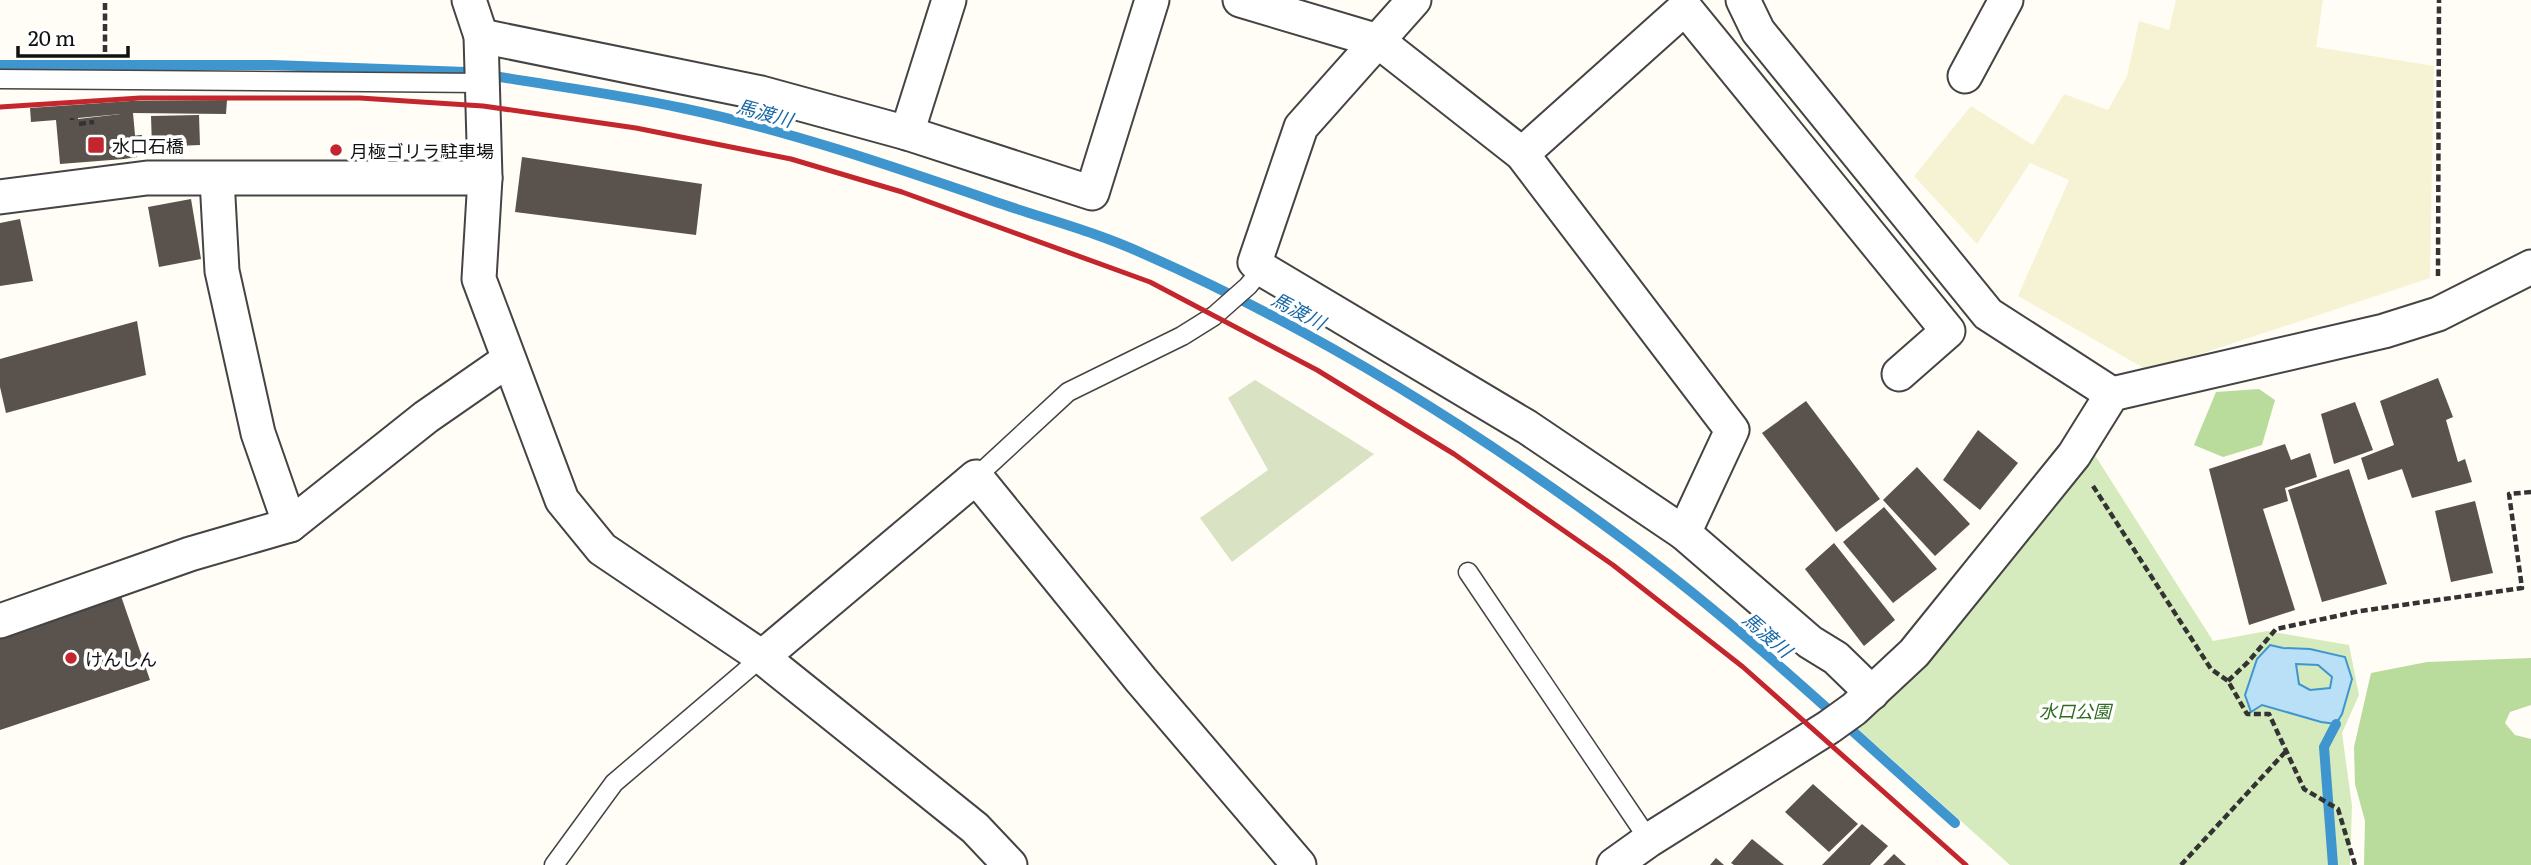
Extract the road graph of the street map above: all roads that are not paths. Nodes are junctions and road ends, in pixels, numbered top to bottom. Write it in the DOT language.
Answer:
graph roads {
  1 [pos="469,0"];
  2 [pos="949,0"];
  3 [pos="1152,0"];
  4 [pos="1240,0"];
  5 [pos="1414,0"];
  6 [pos="1731,0"];
  7 [pos="1743,0"];
  8 [pos="2006,0"];
  9 [pos="1758,31"];
  10 [pos="481,36"];
  11 [pos="1378,41"];
  12 [pos="1965,76"];
  13 [pos="0,79"];
  14 [pos="482,83"];
  15 [pos="907,133"];
  16 [pos="1522,154"];
  17 [pos="485,178"];
  18 [pos="217,179"];
  19 [pos="0,197"];
  20 [pos="2531,267"];
  21 [pos="1255,278"];
  22 [pos="508,360"];
  23 [pos="1899,374"];
  24 [pos="2112,394"];
  25 [pos="976,477"];
  26 [pos="290,526"];
  27 [pos="1684,533"];
  28 [pos="1468,572"];
  29 [pos="0,621"];
  30 [pos="762,657"];
  31 [pos="1852,710"];
  32 [pos="1631,857"];
  33 [pos="554,865"];
  34 [pos="1010,865"];
  35 [pos="1299,865"];
  1 -- 10 [label="street"];
  2 -- 15 [label="street"];
  3 -- 15 [label="street"];
  4 -- 11 [label="street"];
  5 -- 11 [label="street"];
  6 -- 9 [label="street"];
  7 -- 9 [label="street"];
  8 -- 12 [label="street"];
  9 -- 24 [label="street"];
  10 -- 14 [label="street"];
  10 -- 15 [label="street"];
  11 -- 16 [label="street"];
  11 -- 21 [label="street"];
  13 -- 14 [label="lane"];
  14 -- 17 [label="street"];
  16 -- 23 [label="street"];
  16 -- 27 [label="street"];
  17 -- 18 [label="street"];
  17 -- 22 [label="street"];
  18 -- 19 [label="street"];
  18 -- 26 [label="street"];
  20 -- 24 [label="street"];
  21 -- 25 [label="lane"];
  21 -- 27 [label="street"];
  22 -- 26 [label="street"];
  22 -- 30 [label="street"];
  24 -- 31 [label="street"];
  25 -- 30 [label="street"];
  25 -- 35 [label="street"];
  26 -- 29 [label="street"];
  27 -- 31 [label="street"];
  28 -- 32 [label="lane"];
  30 -- 33 [label="lane"];
  30 -- 34 [label="street"];
  31 -- 32 [label="street"];
}
